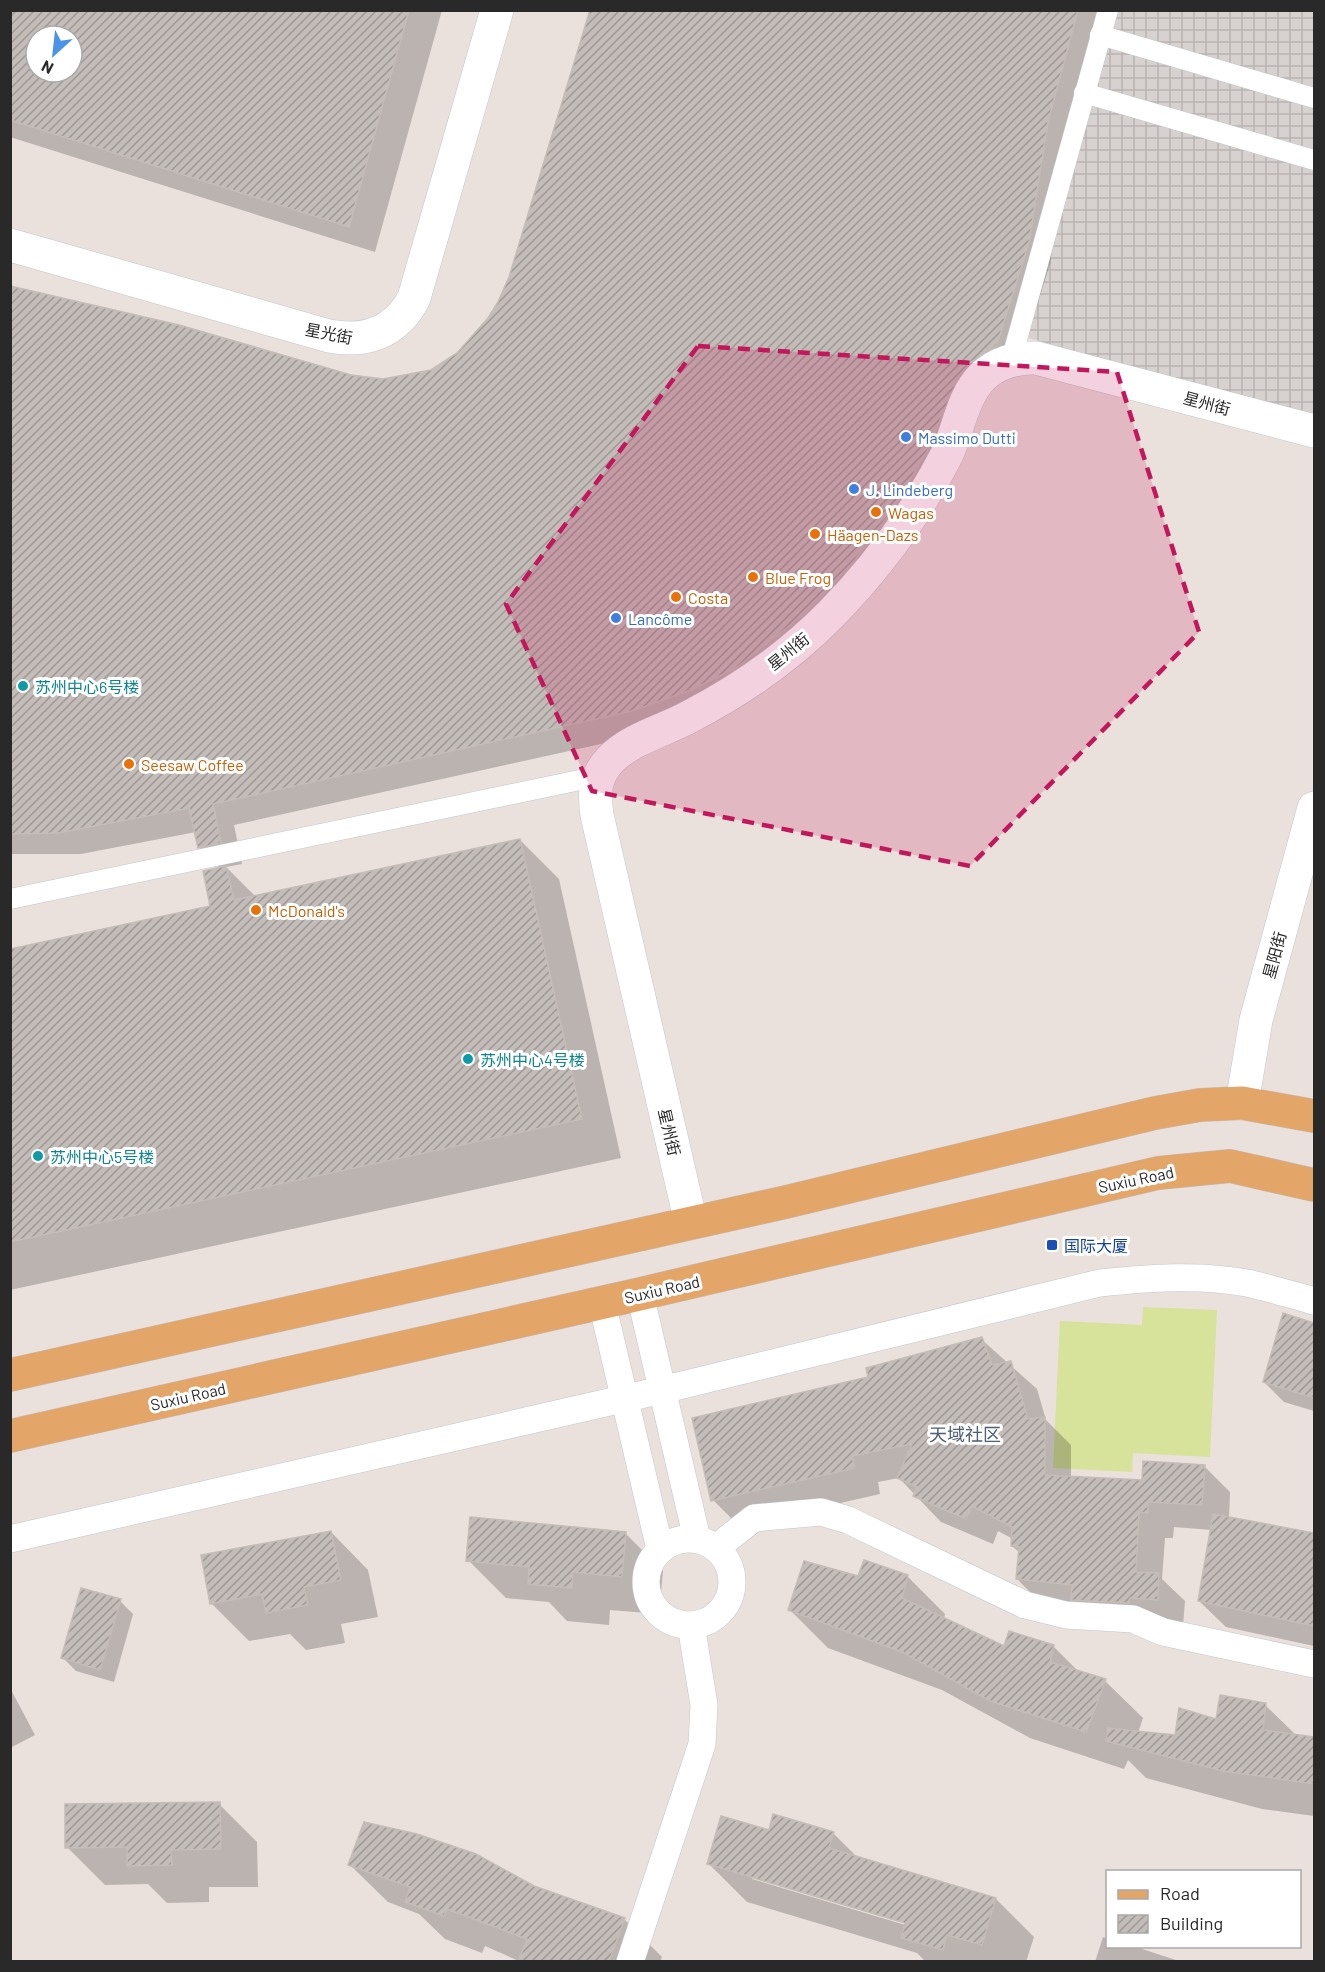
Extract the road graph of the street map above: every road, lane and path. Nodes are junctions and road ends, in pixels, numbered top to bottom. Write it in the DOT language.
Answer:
graph roads {
  1 [pos="497,10"];
  2 [pos="1108,10"];
  3 [pos="1100,36"];
  4 [pos="1084,93"];
  5 [pos="1314,98"];
  6 [pos="1314,160"];
  7 [pos="10,245"];
  8 [pos="1011,361"];
  9 [pos="1314,431"];
  10 [pos="599,776"];
  11 [pos="1314,808"];
  12 [pos="10,898"];
  13 [pos="1242,1103"];
  14 [pos="1314,1116"];
  15 [pos="1314,1185"];
  16 [pos="691,1223"];
  17 [pos="640,1294"];
  18 [pos="1314,1301"];
  19 [pos="602,1303"];
  20 [pos="10,1375"];
  21 [pos="662,1390"];
  22 [pos="625,1398"];
  23 [pos="10,1436"];
  24 [pos="10,1539"];
  25 [pos="706,1543"];
  26 [pos="660,1549"];
  27 [pos="691,1625"];
  28 [pos="1314,1664"];
  29 [pos="630,1962"];
  1 -- 7 [label="street, 星光街"];
  2 -- 3 [label="street"];
  3 -- 4 [label="street"];
  3 -- 5 [label="street"];
  4 -- 6 [label="street"];
  4 -- 8 [label="street"];
  8 -- 9 [label="street, 星州街"];
  8 -- 10 [label="street, 星州街"];
  10 -- 12 [label="street"];
  10 -- 16 [label="street, 星州街"];
  11 -- 13 [label="street, 星阳街"];
  13 -- 14 [label="main road"];
  13 -- 16 [label="main road"];
  15 -- 17 [label="main road, Suxiu Road"];
  16 -- 20 [label="main road"];
  17 -- 19 [label="main road, Suxiu Road"];
  17 -- 21 [label="street"];
  18 -- 21 [label="street"];
  19 -- 22 [label="street"];
  19 -- 23 [label="main road, Suxiu Road"];
  21 -- 22 [label="street"];
  21 -- 25 [label="street"];
  22 -- 24 [label="street"];
  22 -- 26 [label="street"];
  25 -- 26 [label="street"];
  25 -- 27 [label="street"];
  25 -- 28 [label="street"];
  26 -- 27 [label="street"];
  27 -- 29 [label="street"];
}
